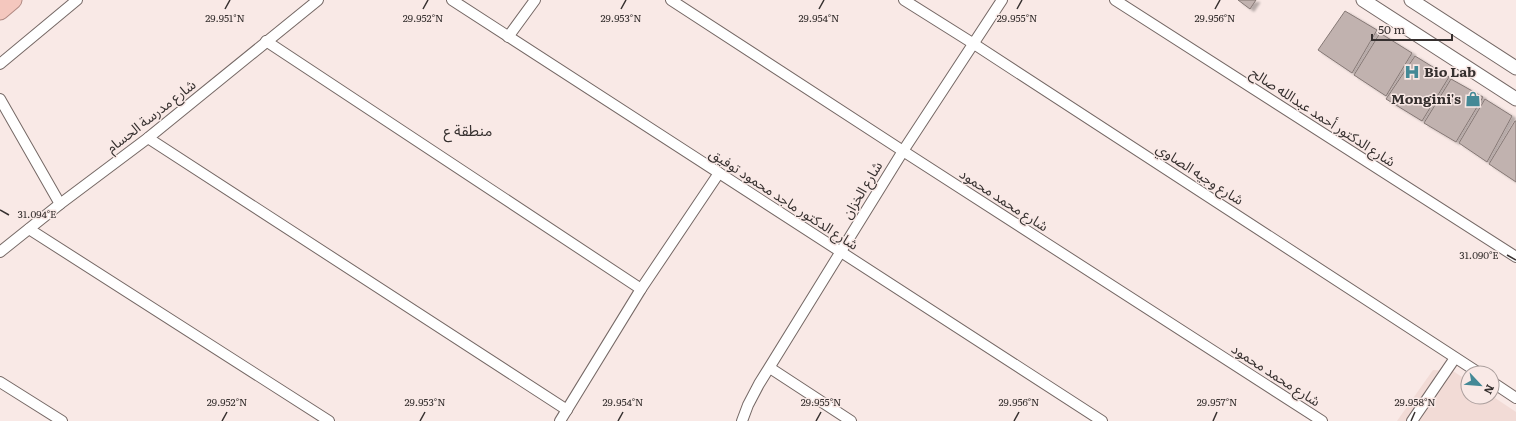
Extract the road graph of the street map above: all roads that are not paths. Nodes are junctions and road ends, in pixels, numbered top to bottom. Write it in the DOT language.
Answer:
graph roads {
  1 [pos="13,0"];
  2 [pos="77,0"];
  3 [pos="318,0"];
  4 [pos="452,0"];
  5 [pos="535,0"];
  6 [pos="671,0"];
  7 [pos="904,0"];
  8 [pos="1002,0"];
  9 [pos="1115,0"];
  10 [pos="1363,0"];
  11 [pos="1411,0"];
  12 [pos="0,11"];
  13 [pos="508,37"];
  14 [pos="266,41"];
  15 [pos="974,44"];
  16 [pos="0,64"];
  17 [pos="1516,68"];
  18 [pos="0,99"];
  19 [pos="1516,99"];
  20 [pos="148,138"];
  21 [pos="902,151"];
  22 [pos="719,173"];
  23 [pos="60,204"];
  24 [pos="29,229"];
  25 [pos="0,252"];
  26 [pos="840,253"];
  27 [pos="1516,257"];
  28 [pos="641,289"];
  29 [pos="1455,358"];
  30 [pos="1466,365"];
  31 [pos="770,368"];
  32 [pos="0,382"];
  33 [pos="1500,387"];
  34 [pos="1516,398"];
  35 [pos="567,410"];
  36 [pos="62,421"];
  37 [pos="329,421"];
  38 [pos="560,421"];
  39 [pos="742,421"];
  40 [pos="851,421"];
  41 [pos="1102,421"];
  42 [pos="1322,421"];
  43 [pos="1412,421"];
  1 -- 12 [label="highway"];
  2 -- 16 [label="street"];
  3 -- 14 [label="street, شارع مدرسة الحسام"];
  4 -- 13 [label="street, شارع الدكتور ماجد محمود توفيق"];
  5 -- 13 [label="street"];
  6 -- 21 [label="street, شارع محمد محمود"];
  7 -- 15 [label="street, شارع وجيه الصاوي"];
  8 -- 15 [label="street, شارع الخزان"];
  9 -- 27 [label="street, شارع الدكتور أحمد عبدالله صالح"];
  10 -- 19 [label="street"];
  11 -- 17 [label="street"];
  13 -- 22 [label="street, شارع الدكتور ماجد محمود توفيق"];
  14 -- 20 [label="street, شارع مدرسة الحسام"];
  14 -- 28 [label="street"];
  15 -- 21 [label="street, شارع الخزان"];
  15 -- 29 [label="street, شارع وجيه الصاوي"];
  18 -- 23 [label="street"];
  20 -- 23 [label="street, شارع مدرسة الحسام"];
  20 -- 35 [label="street"];
  21 -- 26 [label="street, شارع الخزان"];
  21 -- 42 [label="street, شارع محمد محمود"];
  22 -- 26 [label="street, شارع الدكتور ماجد محمود توفيق"];
  22 -- 28 [label="street"];
  23 -- 24 [label="street, شارع مدرسة الحسام"];
  24 -- 25 [label="street, شارع مدرسة الحسام"];
  24 -- 37 [label="street"];
  26 -- 31 [label="street, شارع الخزان"];
  26 -- 41 [label="street, شارع الدكتور ماجد محمود توفيق"];
  28 -- 35 [label="street"];
  29 -- 30 [label="street, شارع وجيه الصاوي"];
  29 -- 43 [label="street"];
  31 -- 39 [label="street, شارع الخزان"];
  31 -- 40 [label="street"];
  32 -- 36 [label="street"];
  33 -- 34 [label="street"];
  35 -- 38 [label="street"];
}
